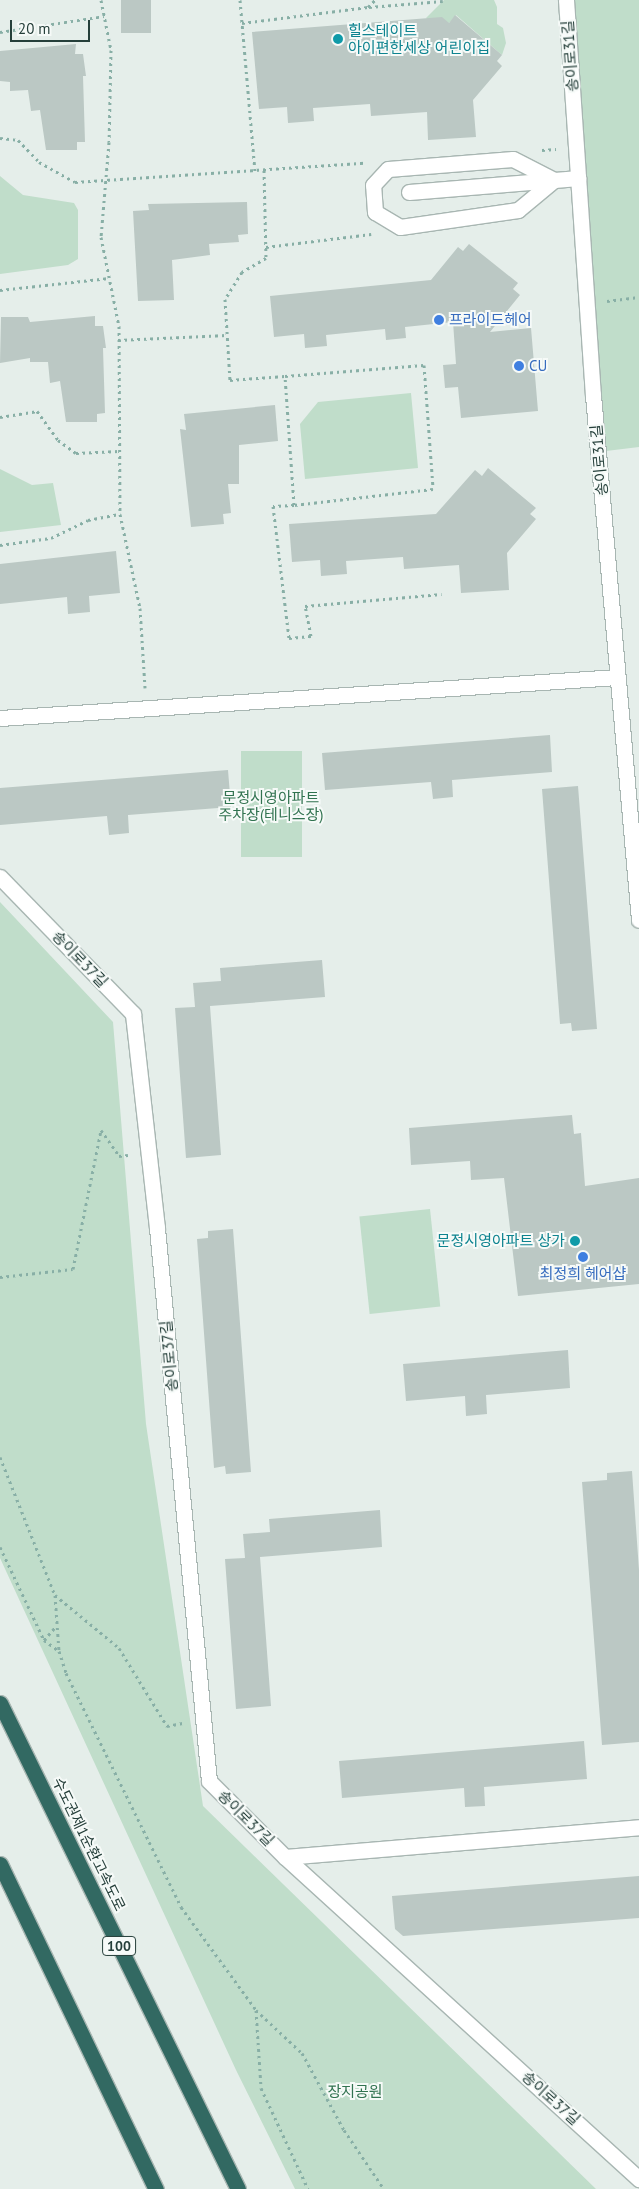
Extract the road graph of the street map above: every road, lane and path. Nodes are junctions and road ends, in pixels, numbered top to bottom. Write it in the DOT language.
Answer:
graph roads {
  1 [pos="102,0"];
  2 [pos="240,0"];
  3 [pos="375,0"];
  4 [pos="566,0"];
  5 [pos="443,1"];
  6 [pos="368,7"];
  7 [pos="104,16"];
  8 [pos="242,23"];
  9 [pos="0,32"];
  10 [pos="0,138"];
  11 [pos="576,147"];
  12 [pos="537,150"];
  13 [pos="371,162"];
  14 [pos="264,170"];
  15 [pos="255,171"];
  16 [pos="578,178"];
  17 [pos="554,180"];
  18 [pos="106,182"];
  19 [pos="409,192"];
  20 [pos="109,278"];
  21 [pos="0,290"];
  22 [pos="639,297"];
  23 [pos="587,302"];
  24 [pos="227,335"];
  25 [pos="118,340"];
  26 [pos="285,376"];
  27 [pos="0,417"];
  28 [pos="119,451"];
  29 [pos="294,505"];
  30 [pos="120,514"];
  31 [pos="0,545"];
  32 [pos="441,594"];
  33 [pos="617,676"];
  34 [pos="146,708"];
  35 [pos="0,718"];
  36 [pos="0,877"];
  37 [pos="639,920"];
  38 [pos="149,1152"];
  39 [pos="0,1277"];
  40 [pos="0,1456"];
  41 [pos="0,1547"];
  42 [pos="55,1595"];
  43 [pos="57,1626"];
  44 [pos="44,1640"];
  45 [pos="59,1652"];
  46 [pos="0,1703"];
  47 [pos="203,1719"];
  48 [pos="639,1827"];
  49 [pos="285,1857"];
  50 [pos="0,1864"];
  51 [pos="256,2010"];
  52 [pos="639,2179"];
  53 [pos="156,2189"];
  54 [pos="238,2189"];
  55 [pos="308,2189"];
  56 [pos="384,2189"];
  1 -- 7 [label="path"];
  2 -- 8 [label="path"];
  3 -- 6 [label="path"];
  4 -- 11 [label="street, 송이로31길"];
  5 -- 6 [label="path"];
  6 -- 8 [label="path"];
  7 -- 9 [label="path"];
  7 -- 18 [label="path"];
  8 -- 15 [label="path"];
  10 -- 18 [label="path"];
  11 -- 12 [label="path"];
  11 -- 16 [label="street, 송이로31길"];
  13 -- 14 [label="path"];
  14 -- 15 [label="path"];
  14 -- 24 [label="path"];
  15 -- 18 [label="path"];
  16 -- 17 [label="street"];
  16 -- 23 [label="street, 송이로31길"];
  17 -- 17 [label="street"];
  17 -- 19 [label="street"];
  18 -- 20 [label="path"];
  20 -- 21 [label="path"];
  20 -- 25 [label="path"];
  22 -- 23 [label="path"];
  23 -- 33 [label="street, 송이로31길"];
  24 -- 25 [label="path"];
  24 -- 26 [label="path"];
  25 -- 28 [label="path"];
  26 -- 29 [label="path"];
  26 -- 29 [label="path"];
  27 -- 28 [label="path"];
  28 -- 30 [label="path"];
  29 -- 32 [label="path"];
  30 -- 31 [label="path"];
  30 -- 34 [label="path"];
  33 -- 34 [label="street"];
  33 -- 37 [label="street, 송이로31길"];
  34 -- 35 [label="street"];
  36 -- 38 [label="street, 송이로37길"];
  38 -- 39 [label="path"];
  38 -- 47 [label="street, 송이로37길"];
  40 -- 42 [label="path"];
  41 -- 44 [label="path"];
  42 -- 43 [label="path"];
  42 -- 47 [label="path"];
  43 -- 44 [label="path"];
  43 -- 45 [label="path"];
  44 -- 45 [label="path"];
  45 -- 51 [label="path"];
  46 -- 54 [label="highway, 수도권제1순환고속도로 / 100"];
  47 -- 49 [label="street, 송이로37길"];
  48 -- 49 [label="street, 송이로37길"];
  49 -- 52 [label="street, 송이로37길"];
  50 -- 53 [label="highway"];
  51 -- 55 [label="path"];
  51 -- 56 [label="path"];
}
